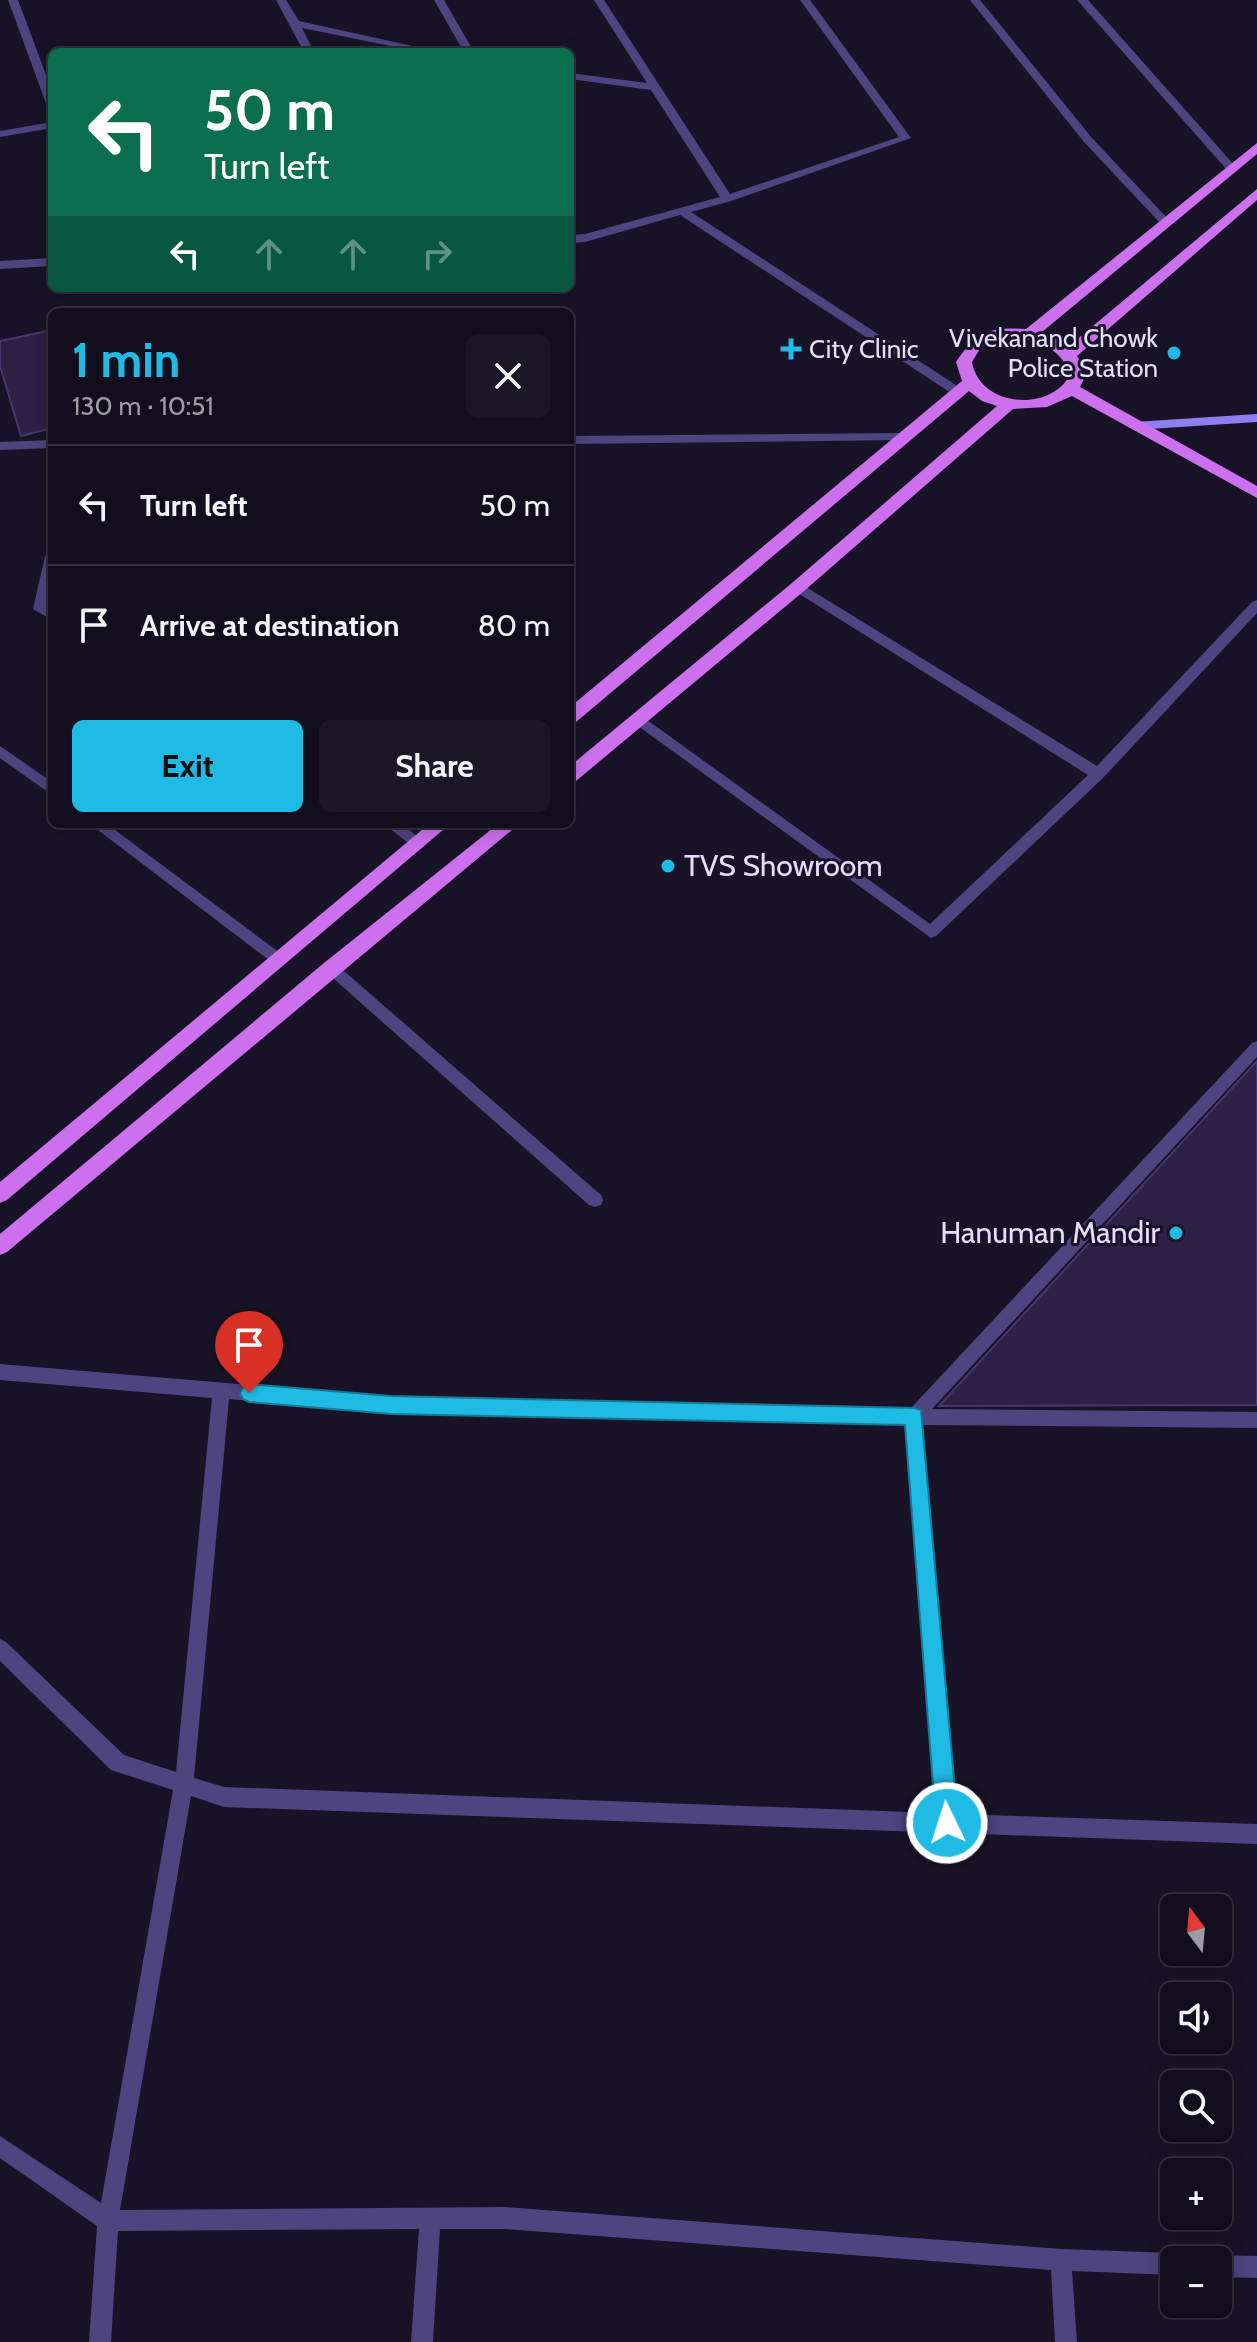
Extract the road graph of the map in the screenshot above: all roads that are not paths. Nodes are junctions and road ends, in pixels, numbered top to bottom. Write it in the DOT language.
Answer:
graph roads {
  1 [pos="13,0"];
  2 [pos="281,0"];
  3 [pos="439,0"];
  4 [pos="599,0"];
  5 [pos="805,0"];
  6 [pos="975,0"];
  7 [pos="1082,0"];
  8 [pos="295,23"];
  9 [pos="307,48"];
  10 [pos="416,48"];
  11 [pos="467,48"];
  12 [pos="574,77"];
  13 [pos="655,87"];
  14 [pos="48,95"];
  15 [pos="48,126"];
  16 [pos="0,134"];
  17 [pos="1257,147"];
  18 [pos="1231,168"];
  19 [pos="1257,193"];
  20 [pos="727,199"];
  21 [pos="683,212"];
  22 [pos="1165,222"];
  23 [pos="574,239"];
  24 [pos="48,262"];
  25 [pos="0,265"];
  26 [pos="1031,333"];
  27 [pos="1070,354"];
  28 [pos="964,387"];
  29 [pos="1071,389"];
  30 [pos="1009,404"];
  31 [pos="1257,418"];
  32 [pos="1134,426"];
  33 [pos="903,437"];
  34 [pos="574,440"];
  35 [pos="48,444"];
  36 [pos="0,446"];
  37 [pos="1257,493"];
  38 [pos="48,574"];
  39 [pos="798,587"];
  40 [pos="1257,605"];
  41 [pos="48,613"];
  42 [pos="574,714"];
  43 [pos="638,721"];
  44 [pos="0,751"];
  45 [pos="574,773"];
  46 [pos="1098,774"];
  47 [pos="48,787"];
  48 [pos="102,828"];
  49 [pos="397,828"];
  50 [pos="436,828"];
  51 [pos="505,828"];
  52 [pos="418,843"];
  53 [pos="279,960"];
  54 [pos="331,968"];
  55 [pos="1257,1047"];
  56 [pos="0,1194"];
  57 [pos="595,1200"];
  58 [pos="0,1246"];
  59 [pos="0,1372"];
  60 [pos="221,1390"];
  61 [pos="914,1417"];
  62 [pos="1257,1420"];
  63 [pos="0,1648"];
  64 [pos="184,1784"];
  65 [pos="947,1823"];
  66 [pos="1257,1834"];
  67 [pos="0,2146"];
  68 [pos="430,2219"];
  69 [pos="108,2221"];
  70 [pos="1061,2260"];
  71 [pos="1160,2264"];
  72 [pos="1232,2266"];
  73 [pos="1257,2267"];
  74 [pos="100,2342"];
  75 [pos="422,2342"];
  76 [pos="1066,2342"];
  1 -- 14 [label="street"];
  2 -- 8 [label="street"];
  3 -- 11 [label="street"];
  4 -- 13 [label="street"];
  5 -- 20 [label="street"];
  6 -- 22 [label="street"];
  7 -- 18 [label="street"];
  8 -- 9 [label="street"];
  8 -- 10 [label="street"];
  12 -- 13 [label="street"];
  13 -- 20 [label="street"];
  15 -- 16 [label="street"];
  17 -- 18 [label="main road"];
  18 -- 22 [label="main road"];
  19 -- 27 [label="main road"];
  20 -- 21 [label="street"];
  21 -- 23 [label="street"];
  21 -- 28 [label="street"];
  22 -- 26 [label="main road"];
  24 -- 25 [label="street"];
  26 -- 27 [label="main road"];
  26 -- 28 [label="main road"];
  27 -- 29 [label="main road"];
  28 -- 30 [label="main road"];
  28 -- 33 [label="main road"];
  29 -- 30 [label="main road"];
  29 -- 32 [label="main road"];
  30 -- 39 [label="main road"];
  31 -- 32 [label="main road"];
  32 -- 37 [label="main road"];
  33 -- 34 [label="street"];
  33 -- 42 [label="main road"];
  35 -- 36 [label="street"];
  38 -- 41 [label="street"];
  39 -- 43 [label="main road"];
  39 -- 46 [label="street"];
  40 -- 46 [label="street"];
  43 -- 45 [label="main road"];
  43 -- 46 [label="street"];
  44 -- 47 [label="street"];
  48 -- 53 [label="street"];
  49 -- 52 [label="street"];
  50 -- 52 [label="main road"];
  51 -- 54 [label="main road"];
  52 -- 53 [label="main road"];
  53 -- 56 [label="main road"];
  54 -- 57 [label="street"];
  54 -- 58 [label="main road"];
  55 -- 61 [label="street"];
  59 -- 60 [label="street"];
  60 -- 61 [label="street"];
  60 -- 64 [label="street"];
  61 -- 62 [label="street"];
  61 -- 65 [label="street"];
  63 -- 64 [label="street"];
  64 -- 65 [label="street"];
  64 -- 69 [label="street"];
  65 -- 66 [label="street"];
  67 -- 69 [label="street"];
  68 -- 69 [label="street"];
  68 -- 70 [label="street"];
  68 -- 75 [label="street"];
  69 -- 74 [label="street"];
  70 -- 71 [label="street"];
  70 -- 76 [label="street"];
  72 -- 73 [label="street"];
}
